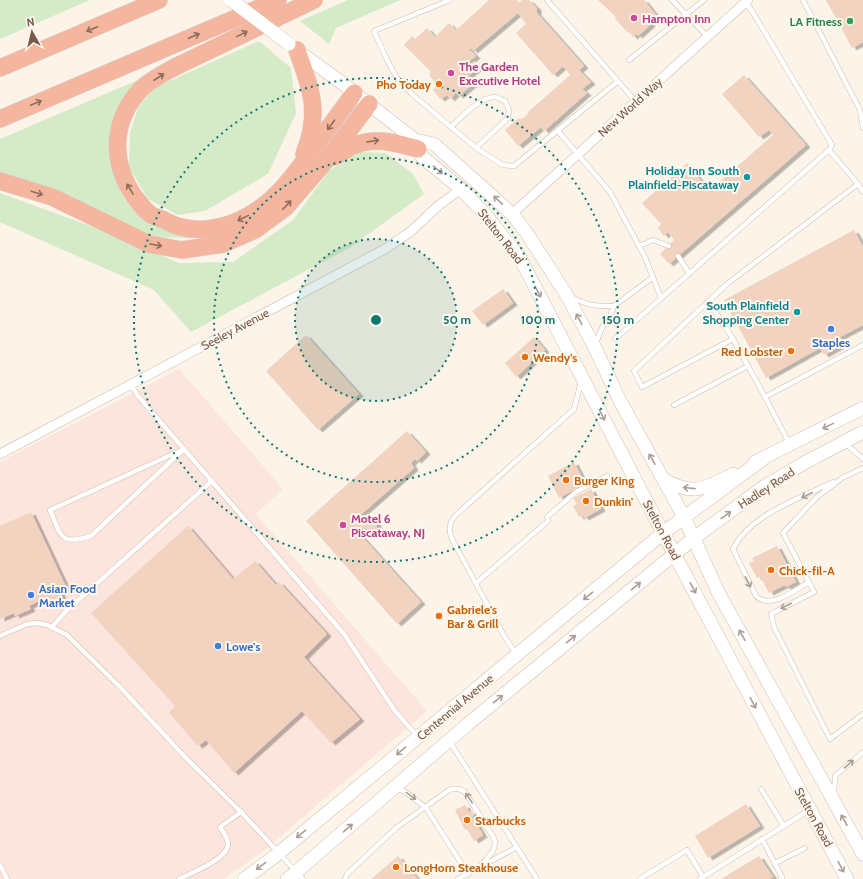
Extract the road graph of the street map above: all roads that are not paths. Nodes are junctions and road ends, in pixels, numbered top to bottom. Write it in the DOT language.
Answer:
graph roads {
  1 [pos="159,0"];
  2 [pos="231,0"];
  3 [pos="278,0"];
  4 [pos="314,0"];
  5 [pos="450,0"];
  6 [pos="547,0"];
  7 [pos="672,0"];
  8 [pos="704,0"];
  9 [pos="803,0"];
  10 [pos="746,1"];
  11 [pos="131,7"];
  12 [pos="686,14"];
  13 [pos="708,37"];
  14 [pos="293,47"];
  15 [pos="629,60"];
  16 [pos="0,68"];
  17 [pos="617,82"];
  18 [pos="354,93"];
  19 [pos="636,102"];
  20 [pos="369,104"];
  21 [pos="0,118"];
  22 [pos="451,127"];
  23 [pos="863,128"];
  24 [pos="558,130"];
  25 [pos="417,144"];
  26 [pos="476,148"];
  27 [pos="829,150"];
  28 [pos="578,155"];
  29 [pos="325,162"];
  30 [pos="298,169"];
  31 [pos="0,181"];
  32 [pos="858,184"];
  33 [pos="461,190"];
  34 [pos="863,192"];
  35 [pos="512,214"];
  36 [pos="639,246"];
  37 [pos="668,246"];
  38 [pos="678,256"];
  39 [pos="689,273"];
  40 [pos="653,277"];
  41 [pos="566,294"];
  42 [pos="661,298"];
  43 [pos="708,302"];
  44 [pos="614,306"];
  45 [pos="615,339"];
  46 [pos="734,339"];
  47 [pos="863,345"];
  48 [pos="594,346"];
  49 [pos="748,366"];
  50 [pos="582,377"];
  51 [pos="131,385"];
  52 [pos="765,397"];
  53 [pos="674,405"];
  54 [pos="863,408"];
  55 [pos="863,432"];
  56 [pos="844,442"];
  57 [pos="790,445"];
  58 [pos="184,449"];
  59 [pos="0,454"];
  60 [pos="763,459"];
  61 [pos="863,459"];
  62 [pos="863,468"];
  63 [pos="607,476"];
  64 [pos="842,478"];
  65 [pos="664,480"];
  66 [pos="212,481"];
  67 [pos="684,517"];
  68 [pos="664,533"];
  69 [pos="694,538"];
  70 [pos="674,554"];
  71 [pos="809,582"];
  72 [pos="476,583"];
  73 [pos="52,627"];
  74 [pos="0,636"];
  75 [pos="516,656"];
  76 [pos="863,714"];
  77 [pos="418,737"];
  78 [pos="449,740"];
  79 [pos="863,752"];
  80 [pos="394,788"];
  81 [pos="761,789"];
  82 [pos="836,805"];
  83 [pos="426,808"];
  84 [pos="810,810"];
  85 [pos="241,812"];
  86 [pos="784,826"];
  87 [pos="762,839"];
  88 [pos="861,846"];
  89 [pos="517,847"];
  90 [pos="805,848"];
  91 [pos="278,853"];
  92 [pos="775,863"];
  93 [pos="0,865"];
  94 [pos="480,866"];
  95 [pos="468,874"];
  96 [pos="296,877"];
  97 [pos="701,878"];
  98 [pos="7,879"];
  99 [pos="179,879"];
  100 [pos="244,879"];
  101 [pos="346,879"];
  102 [pos="458,879"];
  103 [pos="537,879"];
  104 [pos="640,879"];
  105 [pos="781,879"];
  106 [pos="848,879"];
  1 -- 11 [label="highway"];
  2 -- 14 [label="main road, Stelton Road, bridge"];
  21 -- 3 [label="highway, one-way"];
  30 -- 4 [label="highway, one-way"];
  5 -- 22 [label="lane"];
  6 -- 17 [label="lane"];
  7 -- 12 [label="lane"];
  8 -- 12 [label="lane"];
  9 -- 23 [label="lane"];
  10 -- 13 [label="street, New World Way"];
  10 -- 27 [label="lane"];
  11 -- 16 [label="highway, one-way"];
  12 -- 13 [label="lane"];
  12 -- 15 [label="lane"];
  13 -- 19 [label="street, New World Way"];
  14 -- 18 [label="main road, Stelton Road"];
  14 -- 30 [label="highway"];
  17 -- 19 [label="lane"];
  17 -- 24 [label="lane"];
  18 -- 20 [label="main road, Stelton Road"];
  18 -- 30 [label="highway, one-way"];
  19 -- 28 [label="street, New World Way"];
  20 -- 25 [label="main road, Stelton Road"];
  20 -- 29 [label="highway"];
  22 -- 26 [label="lane"];
  22 -- 26 [label="lane"];
  24 -- 26 [label="lane"];
  24 -- 28 [label="lane"];
  29 -- 25 [label="highway, one-way"];
  25 -- 33 [label="main road, Stelton Road, one-way"];
  35 -- 25 [label="main road, Stelton Road, one-way"];
  27 -- 32 [label="lane"];
  27 -- 39 [label="lane"];
  28 -- 35 [label="street, New World Way"];
  28 -- 36 [label="lane"];
  31 -- 29 [label="highway, one-way"];
  32 -- 34 [label="lane"];
  32 -- 43 [label="lane"];
  33 -- 50 [label="main road, Stelton Road, one-way"];
  33 -- 51 [label="street, Seeley Avenue"];
  35 -- 41 [label="main road, Stelton Road"];
  36 -- 37 [label="lane"];
  36 -- 40 [label="lane"];
  38 -- 39 [label="lane"];
  39 -- 42 [label="lane"];
  40 -- 42 [label="lane"];
  40 -- 44 [label="lane"];
  41 -- 44 [label="lane"];
  48 -- 41 [label="main road, Stelton Road, one-way"];
  42 -- 45 [label="lane"];
  43 -- 46 [label="lane"];
  43 -- 46 [label="lane"];
  44 -- 48 [label="lane"];
  46 -- 49 [label="lane"];
  47 -- 52 [label="lane"];
  65 -- 48 [label="main road, Stelton Road, one-way"];
  49 -- 52 [label="lane"];
  49 -- 53 [label="lane"];
  50 -- 68 [label="main road, Stelton Road, one-way"];
  50 -- 72 [label="lane"];
  51 -- 58 [label="lane"];
  51 -- 59 [label="street, Seeley Avenue"];
  52 -- 57 [label="lane"];
  54 -- 57 [label="main road, Hadley Road, one-way"];
  55 -- 56 [label="main road, Hadley Road"];
  56 -- 61 [label="lane"];
  69 -- 56 [label="main road, Hadley Road, one-way"];
  57 -- 60 [label="main road, Hadley Road"];
  58 -- 58 [label="lane"];
  58 -- 66 [label="lane"];
  60 -- 65 [label="main road, Hadley Road, one-way"];
  60 -- 67 [label="main road, Hadley Road"];
  62 -- 64 [label="lane"];
  63 -- 72 [label="lane"];
  64 -- 71 [label="lane"];
  64 -- 71 [label="lane, one-way"];
  65 -- 67 [label="main road, Stelton Road"];
  66 -- 73 [label="lane"];
  66 -- 77 [label="lane"];
  67 -- 68 [label="main road, Hadley Road"];
  67 -- 69 [label="main road, Stelton Road"];
  68 -- 70 [label="main road, Stelton Road"];
  68 -- 75 [label="main road, Centennial Avenue, one-way"];
  69 -- 70 [label="main road, Hadley Road"];
  82 -- 69 [label="main road, Stelton Road, one-way"];
  78 -- 70 [label="main road, Centennial Avenue, one-way"];
  70 -- 84 [label="main road, Stelton Road, one-way"];
  71 -- 76 [label="lane, one-way"];
  72 -- 75 [label="lane"];
  73 -- 74 [label="lane"];
  73 -- 85 [label="lane"];
  75 -- 77 [label="main road, Centennial Avenue"];
  77 -- 91 [label="main road, Centennial Avenue, one-way"];
  78 -- 80 [label="main road, Centennial Avenue"];
  78 -- 89 [label="lane"];
  82 -- 79 [label="lane, one-way"];
  80 -- 83 [label="lane, one-way"];
  96 -- 80 [label="main road, Centennial Avenue, one-way"];
  81 -- 86 [label="lane"];
  88 -- 82 [label="main road, Stelton Road, one-way"];
  94 -- 83 [label="lane, one-way"];
  83 -- 95 [label="lane"];
  83 -- 101 [label="lane"];
  84 -- 86 [label="lane"];
  84 -- 106 [label="main road, Stelton Road, one-way"];
  85 -- 91 [label="lane"];
  85 -- 99 [label="lane"];
  86 -- 87 [label="lane"];
  87 -- 92 [label="lane"];
  87 -- 97 [label="lane"];
  89 -- 94 [label="lane"];
  89 -- 103 [label="lane"];
  90 -- 92 [label="lane"];
  91 -- 96 [label="lane"];
  91 -- 100 [label="main road, Centennial Avenue, one-way"];
  92 -- 105 [label="lane"];
  93 -- 98 [label="lane"];
  94 -- 95 [label="lane"];
  95 -- 102 [label="lane"];
  97 -- 104 [label="lane"];
}
